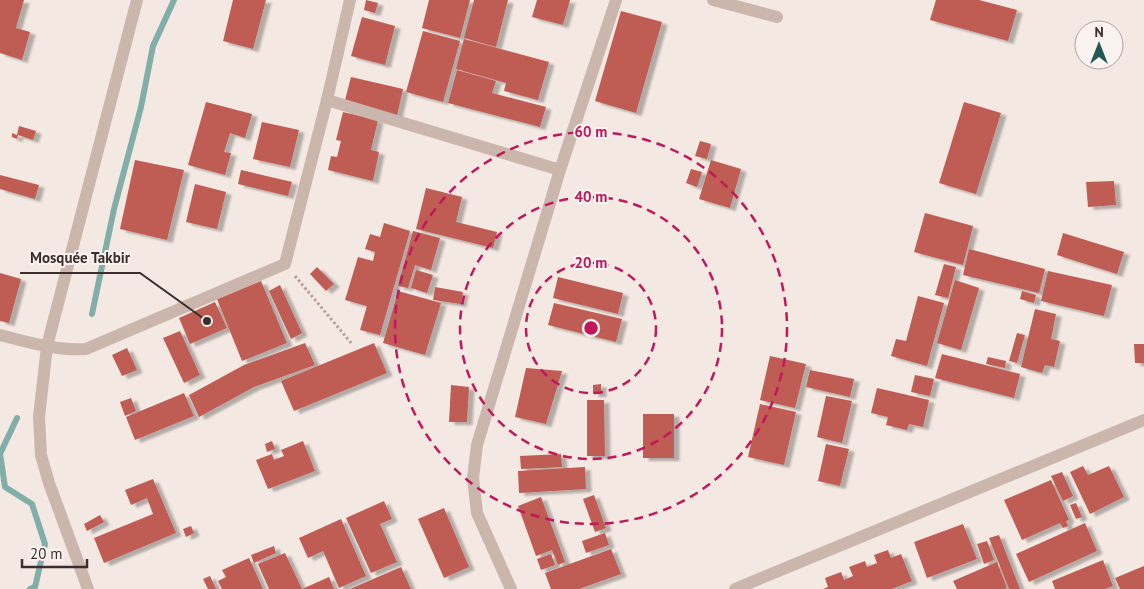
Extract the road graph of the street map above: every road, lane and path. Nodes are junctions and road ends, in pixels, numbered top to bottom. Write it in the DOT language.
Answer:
graph roads {
  1 [pos="137,0"];
  2 [pos="350,0"];
  3 [pos="616,0"];
  4 [pos="713,0"];
  5 [pos="778,17"];
  6 [pos="327,100"];
  7 [pos="560,170"];
  8 [pos="285,264"];
  9 [pos="0,335"];
  10 [pos="352,344"];
  11 [pos="47,346"];
  12 [pos="1144,420"];
  13 [pos="759,584"];
  14 [pos="88,589"];
  15 [pos="511,589"];
  16 [pos="735,589"];
  1 -- 11 [label="street"];
  2 -- 6 [label="street"];
  3 -- 7 [label="street"];
  4 -- 5 [label="street"];
  6 -- 7 [label="street"];
  6 -- 8 [label="street"];
  7 -- 15 [label="street"];
  8 -- 10 [label="path"];
  8 -- 11 [label="street"];
  9 -- 11 [label="street"];
  11 -- 14 [label="street"];
  12 -- 13 [label="street"];
  13 -- 16 [label="street"];
}
